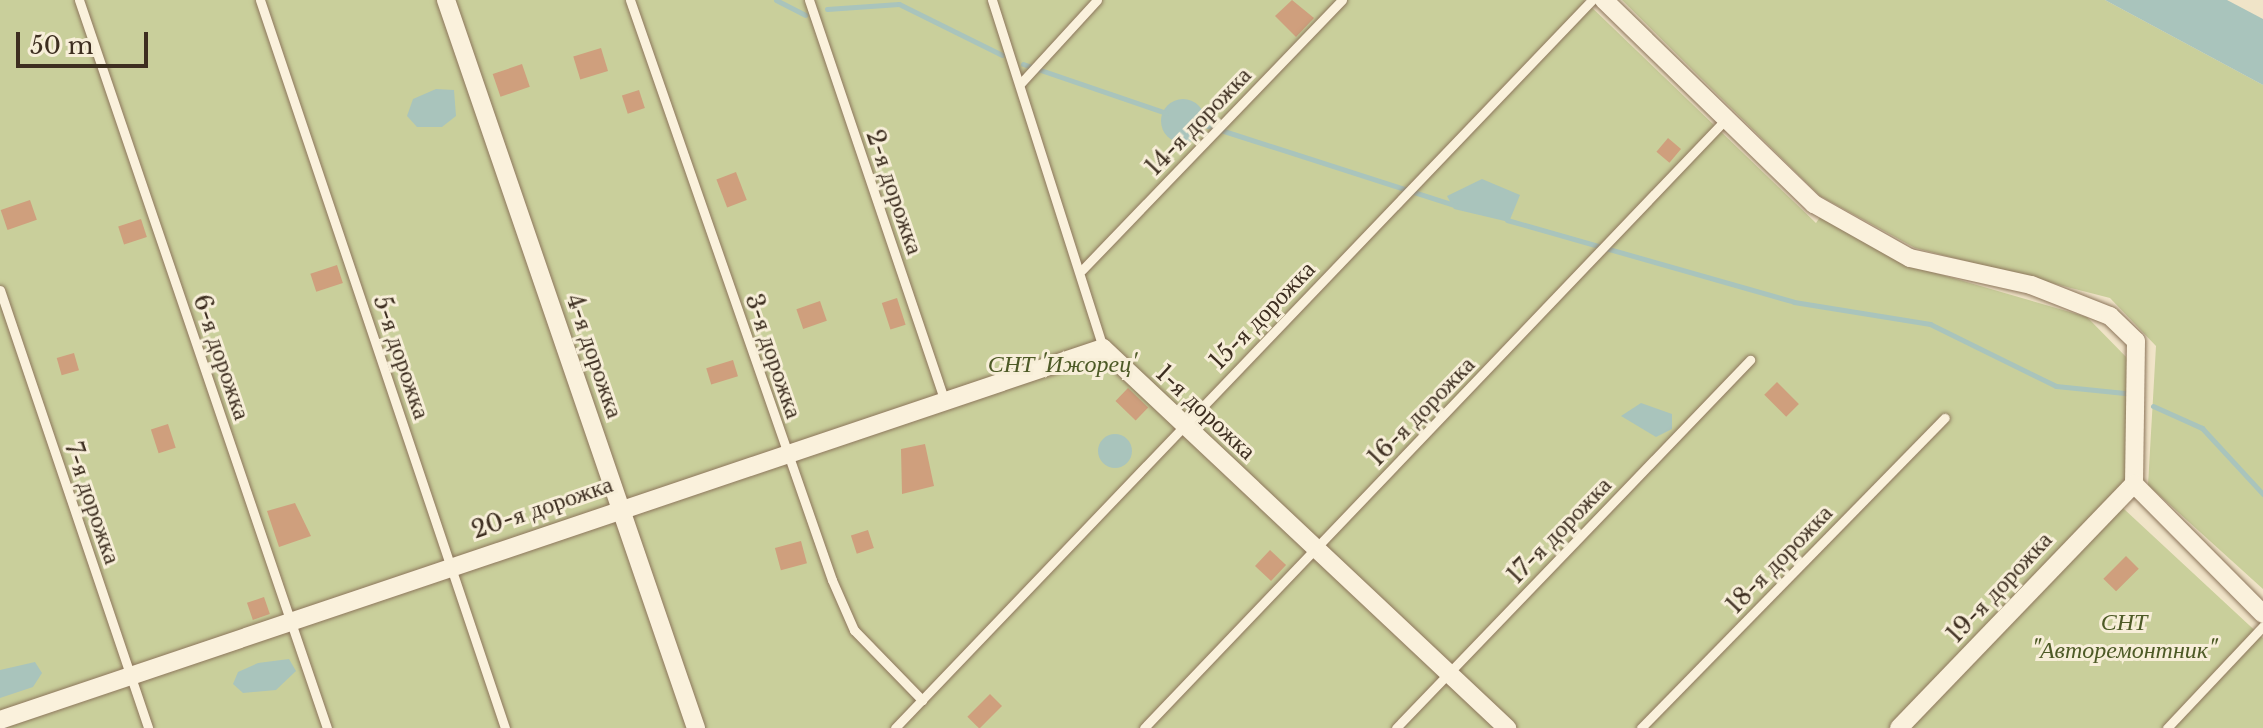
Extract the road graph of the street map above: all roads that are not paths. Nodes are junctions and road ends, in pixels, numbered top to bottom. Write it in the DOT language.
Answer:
graph roads {
  1 [pos="79,0"];
  2 [pos="260,0"];
  3 [pos="446,0"];
  4 [pos="630,0"];
  5 [pos="809,0"];
  6 [pos="992,0"];
  7 [pos="1097,0"];
  8 [pos="1342,0"];
  9 [pos="1592,0"];
  10 [pos="1604,0"];
  11 [pos="1023,80"];
  12 [pos="1725,120"];
  13 [pos="1082,270"];
  14 [pos="0,290"];
  15 [pos="1103,348"];
  16 [pos="1750,360"];
  17 [pos="943,397"];
  18 [pos="1945,418"];
  19 [pos="1184,424"];
  20 [pos="785,450"];
  21 [pos="2134,484"];
  22 [pos="621,505"];
  23 [pos="1317,550"];
  24 [pos="451,564"];
  25 [pos="2263,614"];
  26 [pos="291,619"];
  27 [pos="2263,626"];
  28 [pos="1449,673"];
  29 [pos="130,675"];
  30 [pos="922,700"];
  31 [pos="0,720"];
  32 [pos="148,728"];
  33 [pos="327,728"];
  34 [pos="505,728"];
  35 [pos="696,728"];
  36 [pos="895,728"];
  37 [pos="1144,728"];
  38 [pos="1396,728"];
  39 [pos="1507,728"];
  40 [pos="1641,728"];
  41 [pos="1899,728"];
  42 [pos="2167,728"];
  1 -- 26 [label="lane, 6-я дорожка"];
  2 -- 24 [label="lane, 5-я дорожка"];
  3 -- 22 [label="street, 4-я дорожка"];
  4 -- 20 [label="lane, 3-я дорожка"];
  5 -- 17 [label="lane, 2-я дорожка"];
  6 -- 11 [label="lane"];
  7 -- 11 [label="lane"];
  8 -- 13 [label="lane, 14-я дорожка"];
  9 -- 19 [label="lane, 15-я дорожка"];
  10 -- 12 [label="street"];
  11 -- 13 [label="lane"];
  12 -- 21 [label="street"];
  12 -- 23 [label="lane, 16-я дорожка"];
  13 -- 15 [label="lane"];
  14 -- 29 [label="lane, 7-я дорожка"];
  15 -- 17 [label="street, 20-я дорожка"];
  15 -- 19 [label="street, 1-я дорожка"];
  16 -- 28 [label="lane, 17-я дорожка"];
  17 -- 20 [label="street, 20-я дорожка"];
  18 -- 40 [label="lane, 18-я дорожка"];
  19 -- 23 [label="street, 1-я дорожка"];
  19 -- 30 [label="lane, 15-я дорожка"];
  20 -- 22 [label="street, 20-я дорожка"];
  20 -- 30 [label="lane, 3-я дорожка"];
  21 -- 25 [label="street"];
  21 -- 41 [label="street, 19-я дорожка"];
  22 -- 24 [label="street, 20-я дорожка"];
  22 -- 35 [label="street, 4-я дорожка"];
  23 -- 28 [label="street, 1-я дорожка"];
  23 -- 37 [label="lane, 16-я дорожка"];
  24 -- 26 [label="street, 20-я дорожка"];
  24 -- 34 [label="lane, 5-я дорожка"];
  26 -- 29 [label="street, 20-я дорожка"];
  26 -- 33 [label="lane, 6-я дорожка"];
  27 -- 42 [label="lane"];
  28 -- 38 [label="lane, 17-я дорожка"];
  28 -- 39 [label="street, 1-я дорожка"];
  29 -- 31 [label="street, 20-я дорожка"];
  29 -- 32 [label="lane, 7-я дорожка"];
  30 -- 36 [label="lane, 15-я дорожка"];
}
